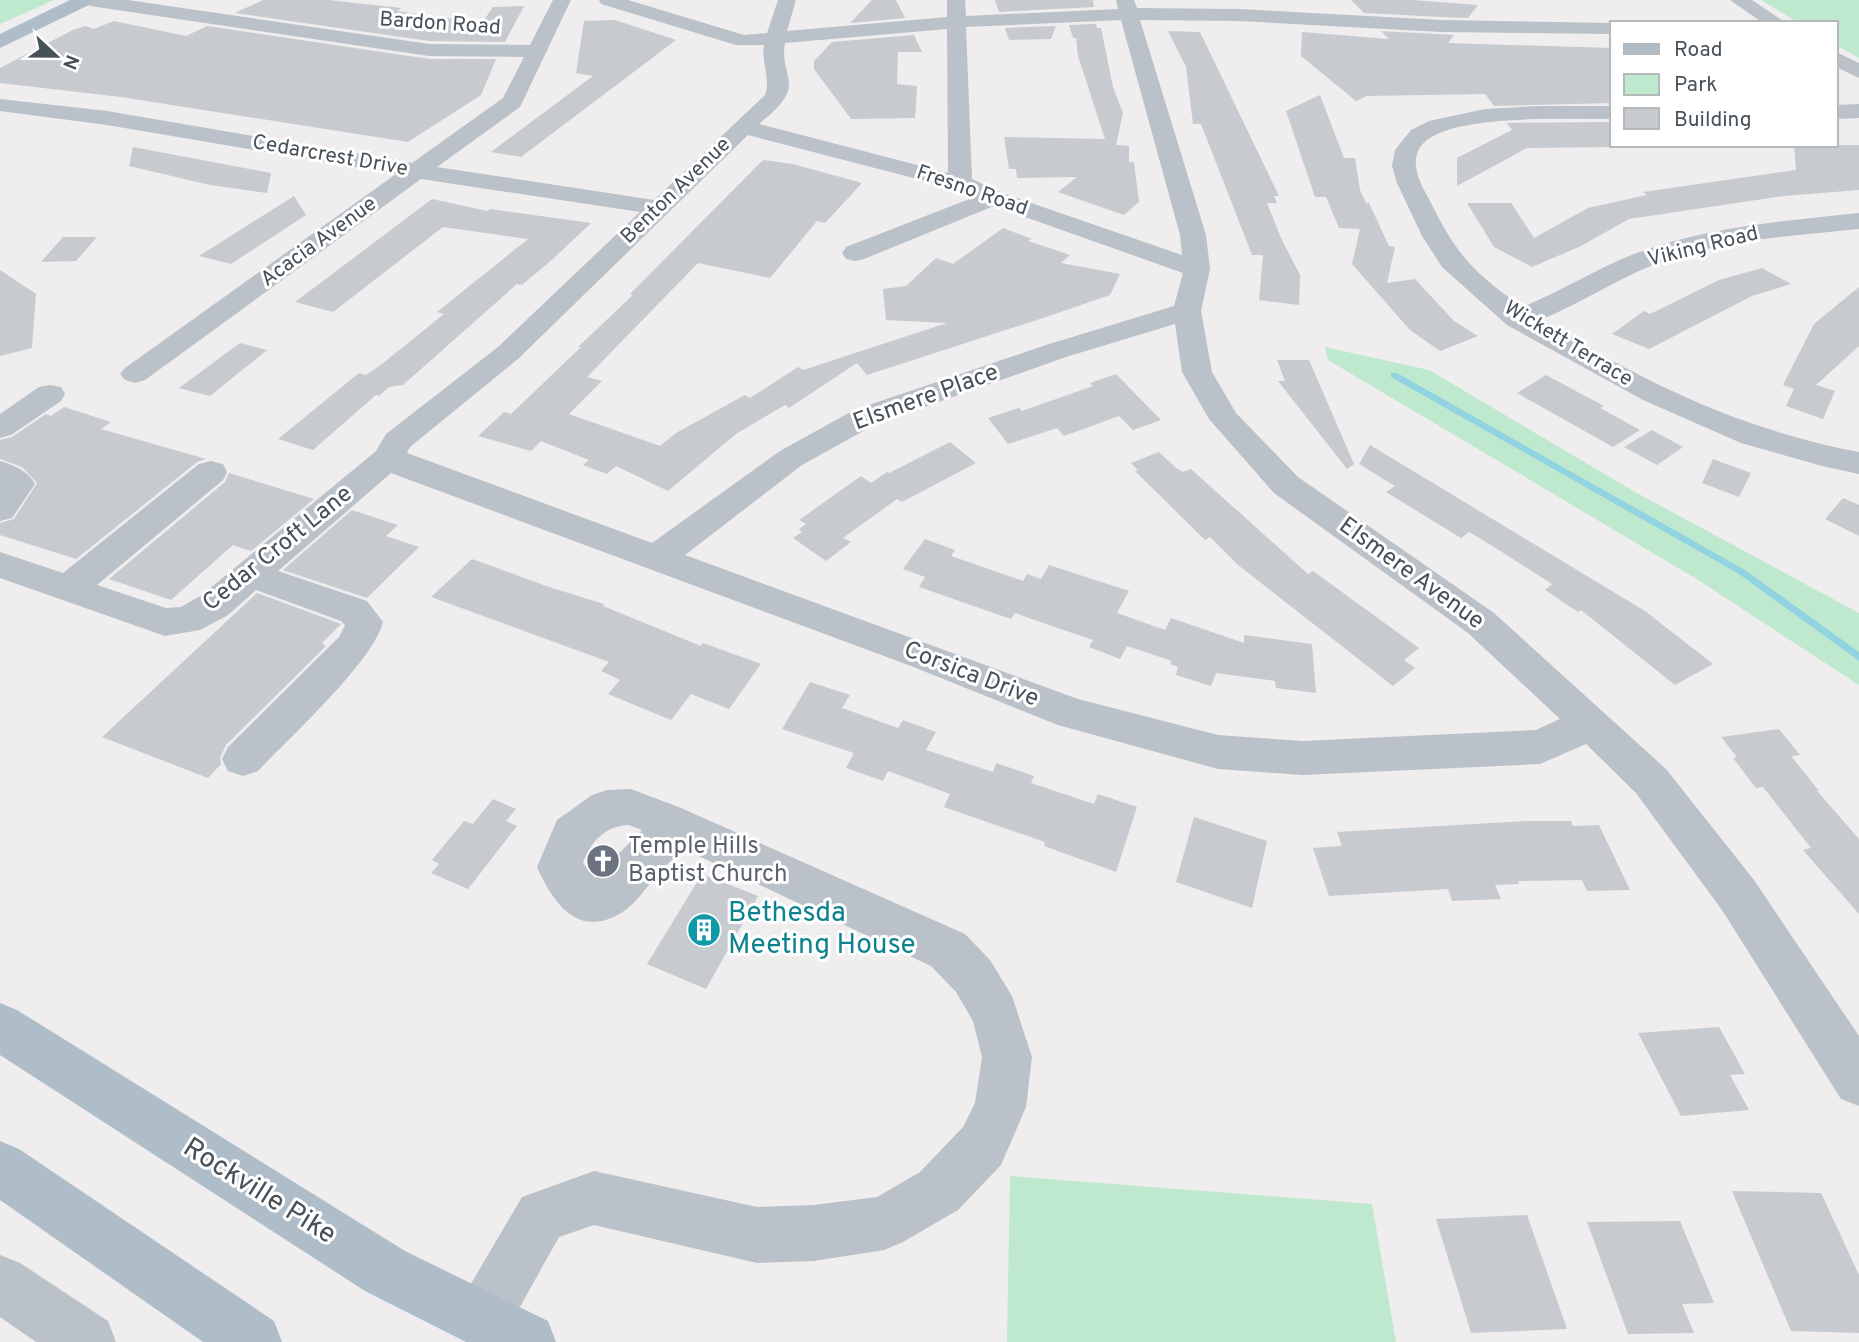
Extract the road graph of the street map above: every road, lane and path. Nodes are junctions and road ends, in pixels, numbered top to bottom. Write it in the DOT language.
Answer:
graph roads {
  1 [pos="84,0"];
  2 [pos="90,0"];
  3 [pos="562,0"];
  4 [pos="608,0"];
  5 [pos="787,0"];
  6 [pos="956,0"];
  7 [pos="1309,0"];
  8 [pos="1739,0"];
  9 [pos="1127,7"];
  10 [pos="1530,10"];
  11 [pos="1320,19"];
  12 [pos="1774,21"];
  13 [pos="957,22"];
  14 [pos="1610,28"];
  15 [pos="1549,29"];
  16 [pos="778,37"];
  17 [pos="0,42"];
  18 [pos="537,51"];
  19 [pos="1838,59"];
  20 [pos="1859,72"];
  21 [pos="0,106"];
  22 [pos="1859,111"];
  23 [pos="1838,112"];
  24 [pos="1610,114"];
  25 [pos="744,127"];
  26 [pos="418,171"];
  27 [pos="960,183"];
  28 [pos="993,198"];
  29 [pos="659,208"];
  30 [pos="1859,221"];
  31 [pos="855,253"];
  32 [pos="1197,269"];
  33 [pos="1187,311"];
  34 [pos="1517,319"];
  35 [pos="135,374"];
  36 [pos="50,394"];
  37 [pos="0,428"];
  38 [pos="393,449"];
  39 [pos="1859,463"];
  40 [pos="0,472"];
  41 [pos="211,472"];
  42 [pos="0,510"];
  43 [pos="655,559"];
  44 [pos="0,565"];
  45 [pos="252,575"];
  46 [pos="68,589"];
  47 [pos="1591,723"];
  48 [pos="243,759"];
  49 [pos="687,832"];
  50 [pos="7,1036"];
  51 [pos="1859,1081"];
  52 [pos="0,1168"];
  53 [pos="0,1283"];
  54 [pos="505,1331"];
  55 [pos="87,1342"];
  56 [pos="253,1342"];
  1 -- 17 [label="main road"];
  2 -- 18 [label="street, Bardon Road"];
  3 -- 18 [label="street, Acacia Avenue"];
  4 -- 16 [label="street"];
  5 -- 16 [label="street"];
  6 -- 13 [label="street"];
  7 -- 11 [label="street"];
  8 -- 12 [label="street"];
  9 -- 11 [label="street"];
  9 -- 13 [label="street"];
  9 -- 32 [label="street, Elsmere Avenue"];
  10 -- 15 [label="street"];
  11 -- 15 [label="street"];
  13 -- 16 [label="street"];
  13 -- 27 [label="street"];
  14 -- 15 [label="street"];
  16 -- 25 [label="street, Benton Avenue"];
  18 -- 26 [label="street, Acacia Avenue"];
  19 -- 20 [label="street"];
  21 -- 26 [label="street, Cedarcrest Drive"];
  22 -- 23 [label="street"];
  24 -- 34 [label="street, Wickett Terrace"];
  25 -- 27 [label="street, Fresno Road"];
  25 -- 29 [label="street, Benton Avenue"];
  26 -- 29 [label="street, Cedarcrest Drive"];
  26 -- 35 [label="street, Acacia Avenue"];
  27 -- 28 [label="street, Fresno Road"];
  28 -- 31 [label="street"];
  28 -- 32 [label="street, Fresno Road"];
  29 -- 38 [label="street, Benton Avenue"];
  30 -- 34 [label="street, Viking Road"];
  32 -- 33 [label="street, Elsmere Avenue"];
  33 -- 43 [label="street, Elsmere Place"];
  33 -- 47 [label="street, Elsmere Avenue"];
  34 -- 39 [label="street, Wickett Terrace"];
  36 -- 37 [label="street"];
  38 -- 43 [label="street, Corsica Drive"];
  38 -- 45 [label="street, Cedar Croft Lane"];
  40 -- 42 [label="street"];
  41 -- 46 [label="street"];
  43 -- 47 [label="street, Corsica Drive"];
  44 -- 46 [label="street, Cedar Croft Lane"];
  45 -- 46 [label="street, Cedar Croft Lane"];
  45 -- 48 [label="street"];
  47 -- 51 [label="street, Elsmere Avenue"];
  49 -- 54 [label="street"];
  50 -- 54 [label="main road, Rockville Pike"];
  52 -- 56 [label="main road"];
  53 -- 55 [label="street"];
}
